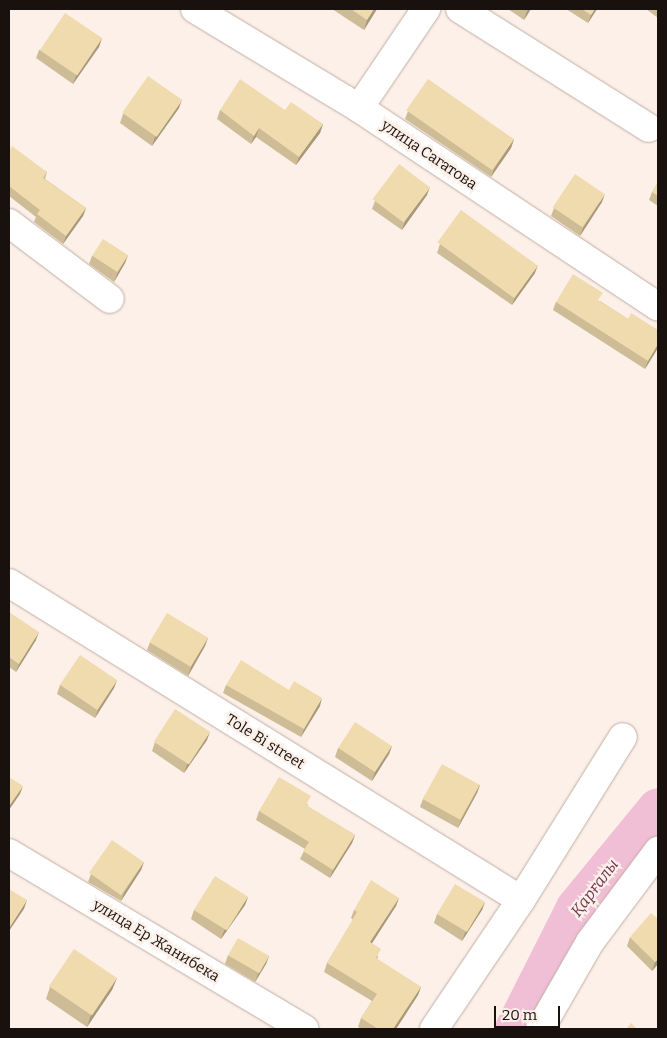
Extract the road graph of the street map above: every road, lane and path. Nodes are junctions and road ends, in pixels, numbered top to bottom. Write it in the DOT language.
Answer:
graph roads {
  1 [pos="196,9"];
  2 [pos="426,9"];
  3 [pos="460,9"];
  4 [pos="359,108"];
  5 [pos="649,128"];
  6 [pos="9,223"];
  7 [pos="110,299"];
  8 [pos="658,307"];
  9 [pos="9,583"];
  10 [pos="623,737"];
  11 [pos="658,851"];
  12 [pos="9,853"];
  13 [pos="521,900"];
  14 [pos="304,1029"];
  15 [pos="434,1029"];
  16 [pos="540,1029"];
  1 -- 4 [label="street, улица Сагатова"];
  2 -- 4 [label="street"];
  3 -- 5 [label="street"];
  4 -- 8 [label="street, улица Сагатова"];
  6 -- 7 [label="street"];
  9 -- 13 [label="street, Tole Bi street"];
  10 -- 13 [label="street"];
  11 -- 16 [label="street"];
  12 -- 14 [label="street, улица Ер Жанибека"];
  13 -- 15 [label="street"];
}
